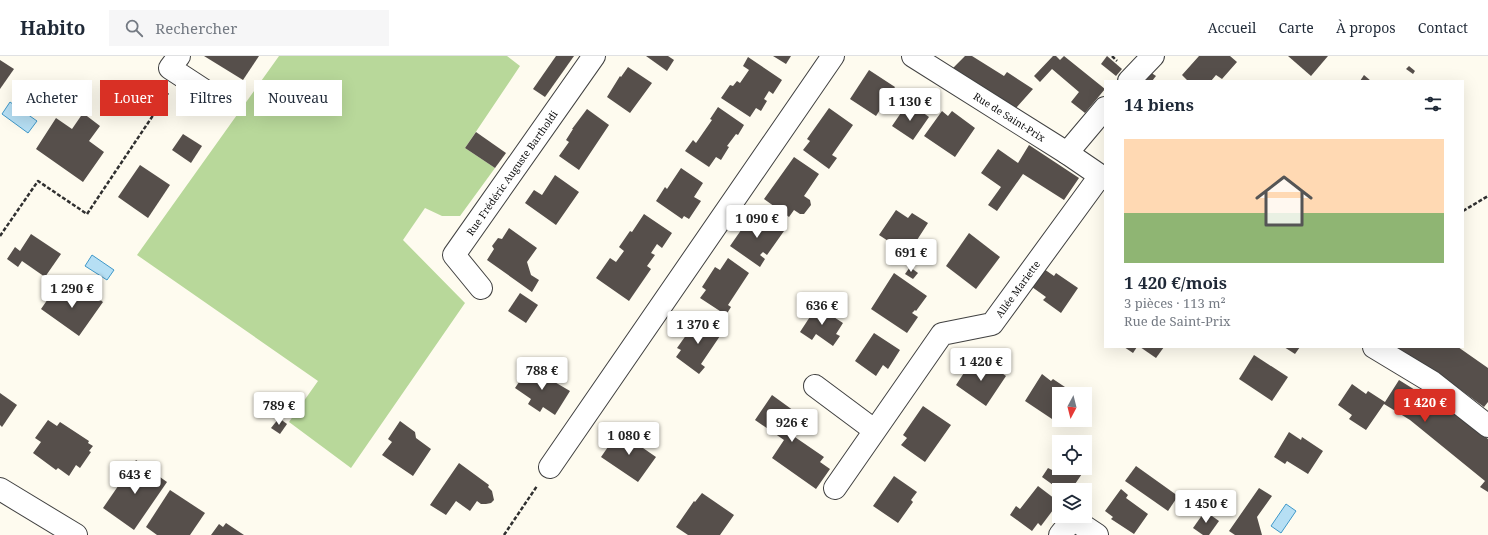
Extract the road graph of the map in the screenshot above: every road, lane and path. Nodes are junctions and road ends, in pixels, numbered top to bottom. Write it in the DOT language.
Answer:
graph roads {
  1 [pos="178,56"];
  2 [pos="594,56"];
  3 [pos="833,56"];
  4 [pos="913,56"];
  5 [pos="1153,56"];
  6 [pos="188,80"];
  7 [pos="1130,80"];
  8 [pos="1104,109"];
  9 [pos="153,116"];
  10 [pos="1067,153"];
  11 [pos="1103,178"];
  12 [pos="1488,196"];
  13 [pos="1464,210"];
  14 [pos="0,236"];
  15 [pos="481,288"];
  16 [pos="1376,348"];
  17 [pos="815,386"];
  18 [pos="1488,426"];
  19 [pos="874,430"];
  20 [pos="550,467"];
  21 [pos="835,488"];
  22 [pos="0,489"];
  23 [pos="76,535"];
  24 [pos="504,535"];
  25 [pos="1060,535"];
  26 [pos="1098,535"];
  1 -- 6 [label="street"];
  2 -- 15 [label="street, Rue Frédéric Auguste Bartholdi"];
  3 -- 20 [label="street"];
  4 -- 10 [label="street, Rue de Saint-Prix"];
  5 -- 7 [label="street"];
  8 -- 10 [label="street"];
  9 -- 14 [label="path"];
  10 -- 11 [label="street, Rue de Saint-Prix"];
  11 -- 19 [label="street, Allée Mariette"];
  12 -- 13 [label="path"];
  16 -- 18 [label="street"];
  17 -- 19 [label="street"];
  19 -- 21 [label="street, Allée Mariette"];
  20 -- 24 [label="path"];
  22 -- 23 [label="street"];
  25 -- 26 [label="street"];
}
